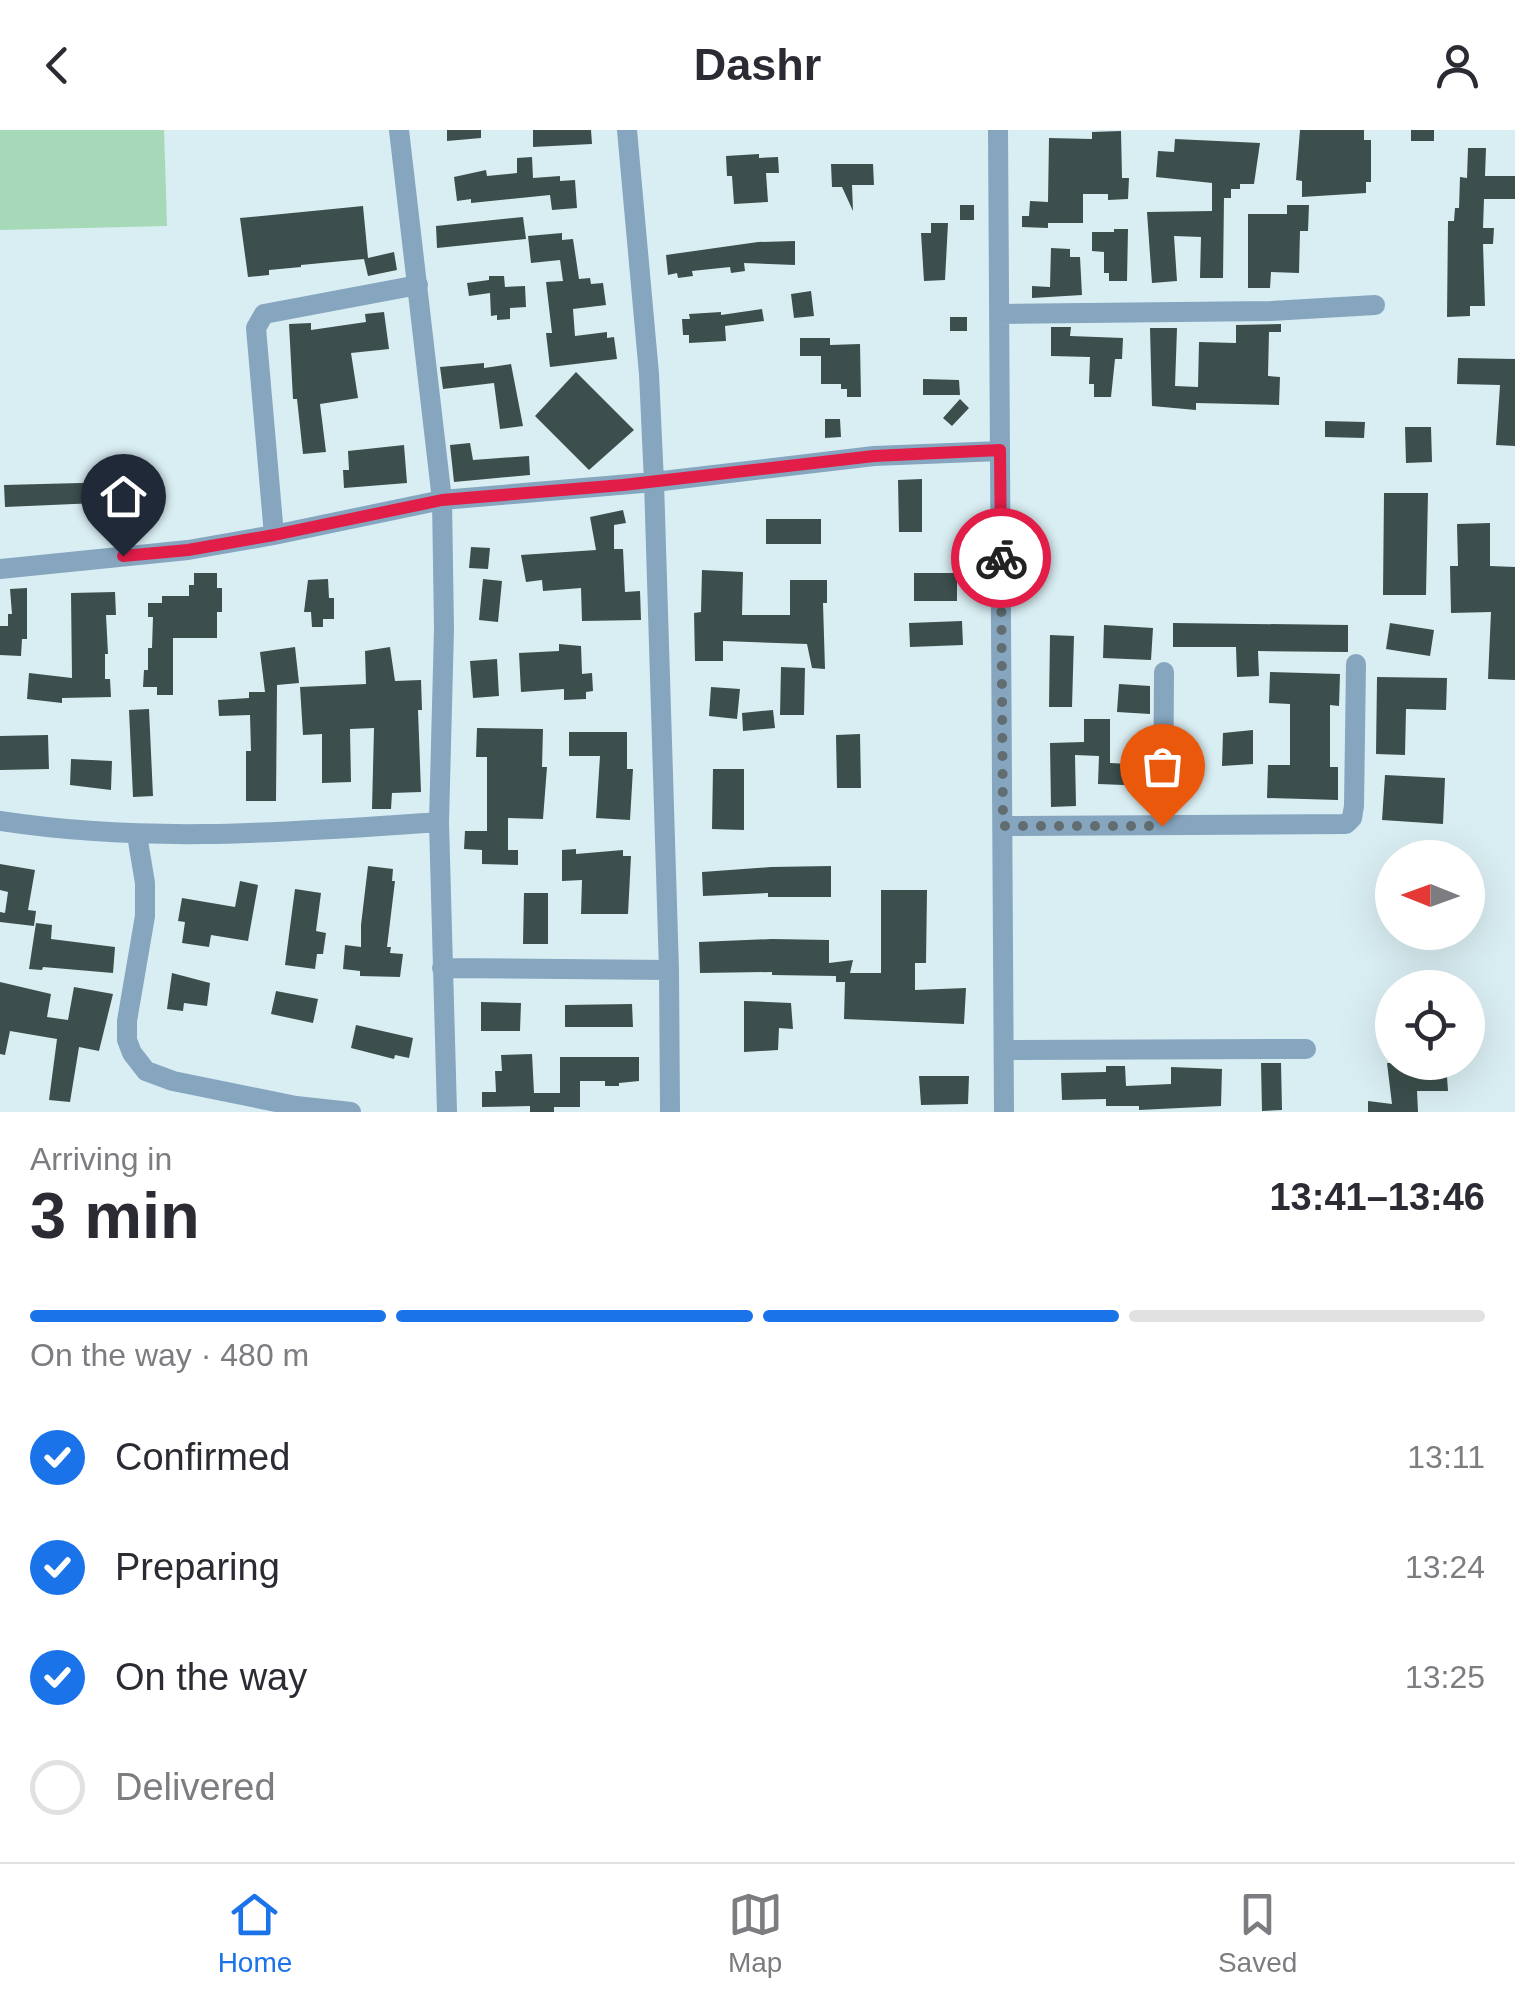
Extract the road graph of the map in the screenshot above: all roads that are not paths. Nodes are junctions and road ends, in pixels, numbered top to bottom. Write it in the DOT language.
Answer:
graph roads {
  1 [pos="399,130"];
  2 [pos="627,130"];
  3 [pos="998,130"];
  4 [pos="418,285"];
  5 [pos="1375,305"];
  6 [pos="999,314"];
  7 [pos="1000,450"];
  8 [pos="654,482"];
  9 [pos="442,500"];
  10 [pos="274,535"];
  11 [pos="0,569"];
  12 [pos="1356,664"];
  13 [pos="1164,672"];
  14 [pos="0,821"];
  15 [pos="439,822"];
  16 [pos="1003,826"];
  17 [pos="1162,826"];
  18 [pos="137,835"];
  19 [pos="442,968"];
  20 [pos="669,970"];
  21 [pos="1306,1049"];
  22 [pos="1004,1050"];
  23 [pos="351,1112"];
  24 [pos="447,1112"];
  25 [pos="670,1112"];
  26 [pos="1004,1112"];
  1 -- 4 [label="street"];
  2 -- 8 [label="street"];
  3 -- 6 [label="street"];
  4 -- 9 [label="street"];
  4 -- 10 [label="street"];
  5 -- 6 [label="street"];
  6 -- 7 [label="street"];
  7 -- 8 [label="street"];
  7 -- 16 [label="street"];
  8 -- 9 [label="street"];
  8 -- 20 [label="street"];
  9 -- 10 [label="street"];
  9 -- 15 [label="street"];
  10 -- 11 [label="street"];
  12 -- 17 [label="street"];
  13 -- 17 [label="street"];
  14 -- 18 [label="street"];
  15 -- 18 [label="street"];
  15 -- 19 [label="street"];
  16 -- 17 [label="street"];
  16 -- 22 [label="street"];
  18 -- 23 [label="street"];
  19 -- 20 [label="street"];
  19 -- 24 [label="street"];
  20 -- 25 [label="street"];
  21 -- 22 [label="street"];
  22 -- 26 [label="street"];
}
